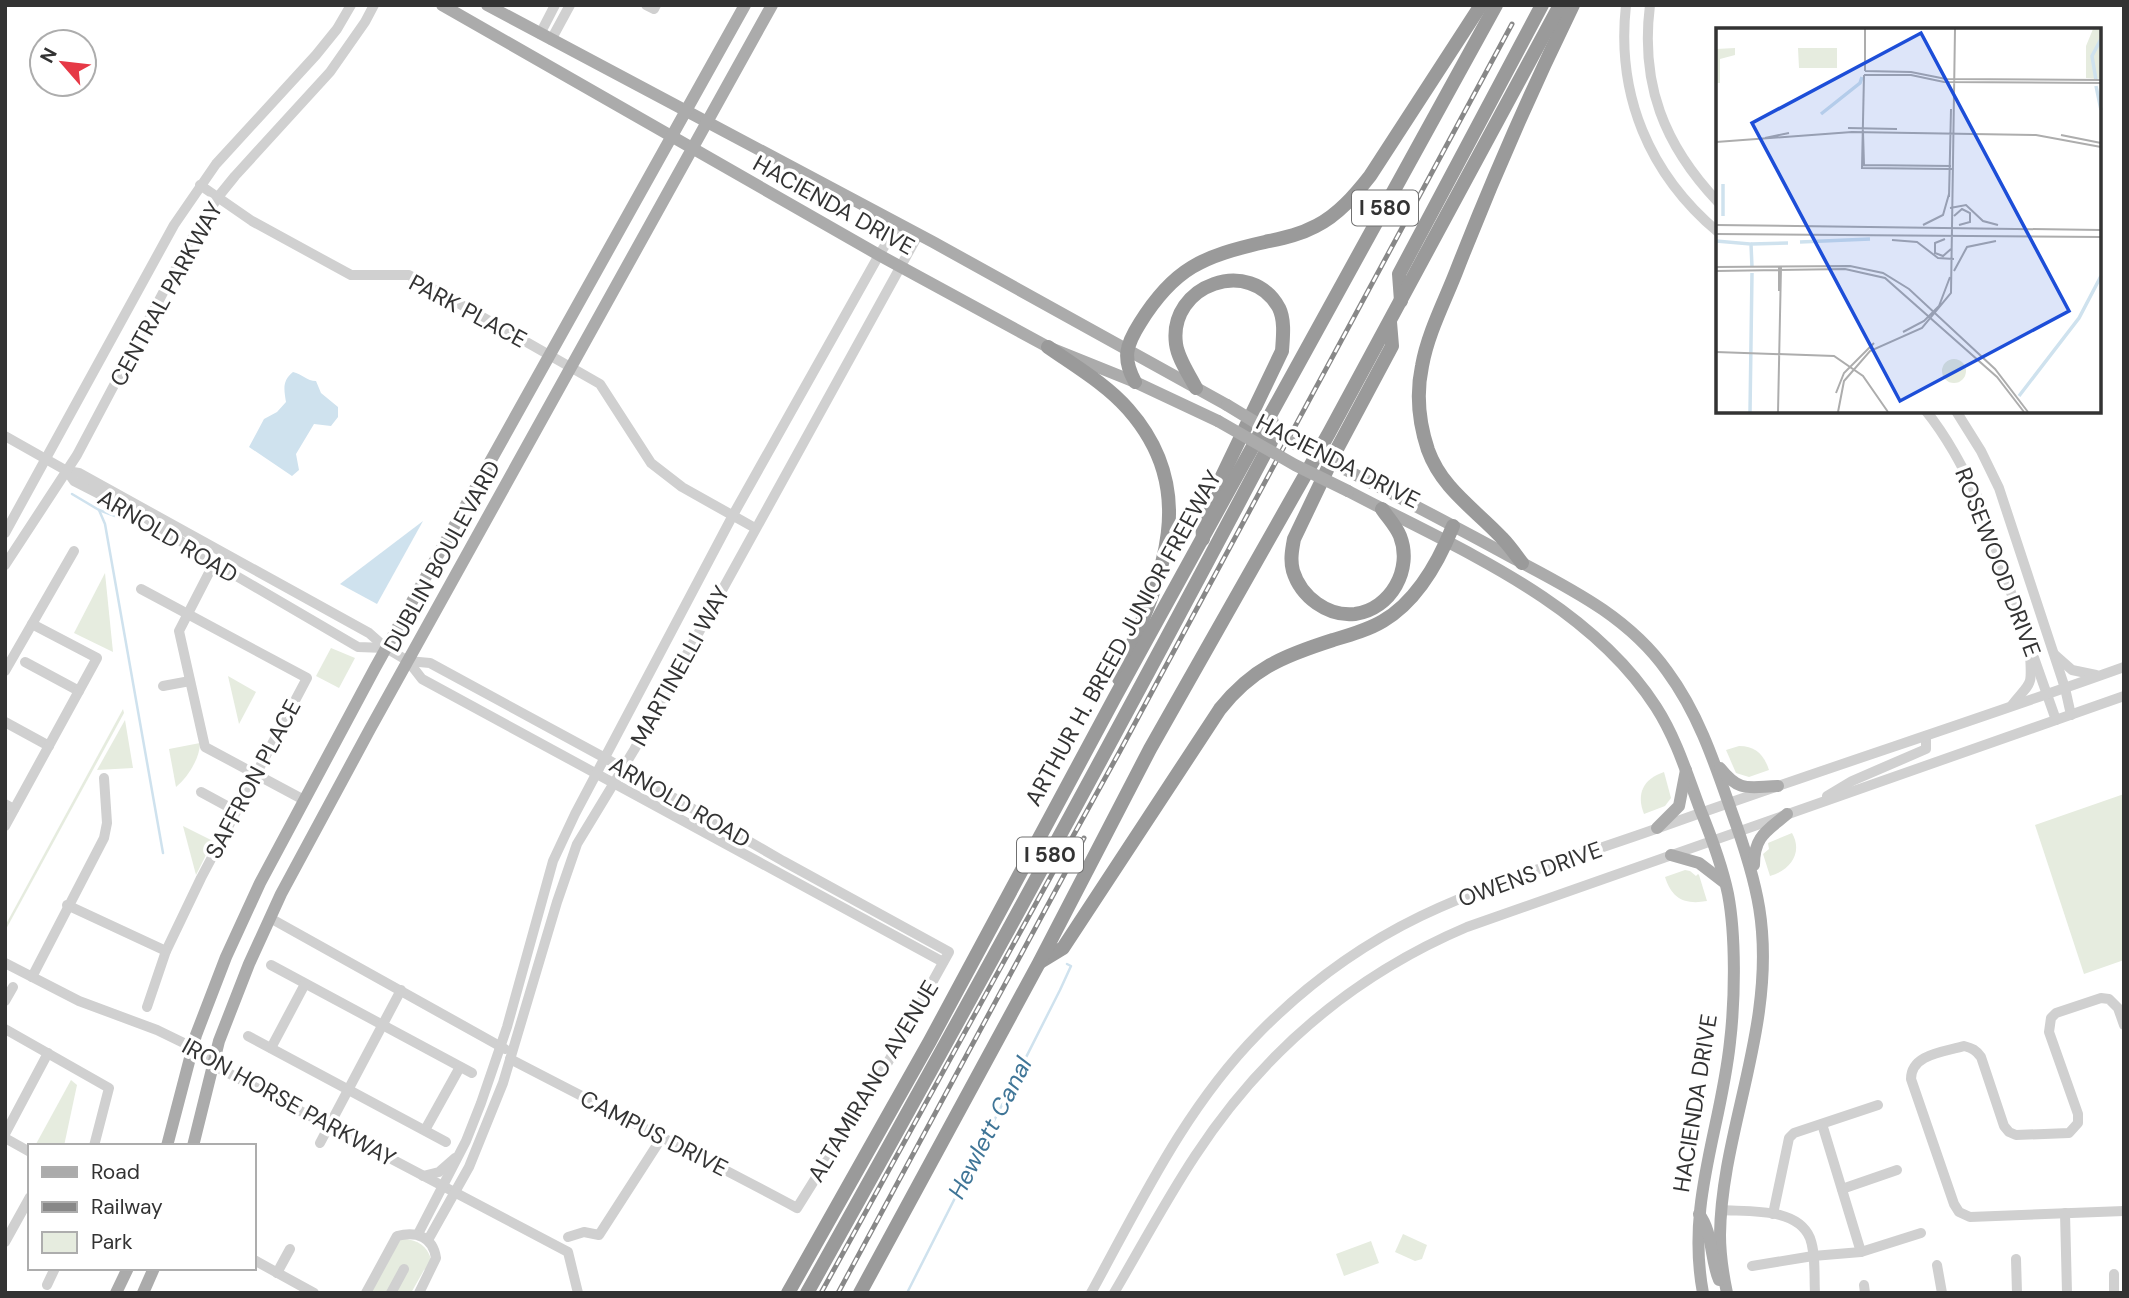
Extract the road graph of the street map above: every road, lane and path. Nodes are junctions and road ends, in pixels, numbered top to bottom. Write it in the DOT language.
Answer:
graph roads {
  1 [pos="351,5"];
  2 [pos="374,5"];
  3 [pos="442,5"];
  4 [pos="487,5"];
  5 [pos="555,5"];
  6 [pos="570,5"];
  7 [pos="646,5"];
  8 [pos="656,5"];
  9 [pos="745,5"];
  10 [pos="772,5"];
  11 [pos="1481,5"];
  12 [pos="1496,5"];
  13 [pos="1542,5"];
  14 [pos="1560,5"];
  15 [pos="1573,5"];
  16 [pos="1626,5"];
  17 [pos="1650,5"];
  18 [pos="545,37"];
  19 [pos="686,112"];
  20 [pos="707,123"];
  21 [pos="672,137"];
  22 [pos="693,149"];
  23 [pos="200,185"];
  24 [pos="218,197"];
  25 [pos="1716,200"];
  26 [pos="898,225"];
  27 [pos="1716,230"];
  28 [pos="918,235"];
  29 [pos="879,255"];
  30 [pos="901,267"];
  31 [pos="1401,302"];
  32 [pos="1390,322"];
  33 [pos="1048,347"];
  34 [pos="1128,349"];
  35 [pos="549,355"];
  36 [pos="570,367"];
  37 [pos="1135,382"];
  38 [pos="1196,388"];
  39 [pos="1273,410"];
  40 [pos="1928,413"];
  41 [pos="1957,413"];
  42 [pos="5,436"];
  43 [pos="46,459"];
  44 [pos="66,471"];
  45 [pos="1382,509"];
  46 [pos="733,515"];
  47 [pos="1453,526"];
  48 [pos="755,528"];
  49 [pos="5,533"];
  50 [pos="1203,541"];
  51 [pos="1447,542"];
  52 [pos="74,551"];
  53 [pos="214,563"];
  54 [pos="1522,563"];
  55 [pos="5,565"];
  56 [pos="141,589"];
  57 [pos="186,614"];
  58 [pos="32,624"];
  59 [pos="2030,643"];
  60 [pos="386,648"];
  61 [pos="2053,654"];
  62 [pos="408,661"];
  63 [pos="25,662"];
  64 [pos="2124,667"];
  65 [pos="5,671"];
  66 [pos="2101,676"];
  67 [pos="190,681"];
  68 [pos="163,686"];
  69 [pos="2065,688"];
  70 [pos="79,691"];
  71 [pos="2048,694"];
  72 [pos="2124,696"];
  73 [pos="1115,697"];
  74 [pos="2011,707"];
  75 [pos="2071,715"];
  76 [pos="2056,720"];
  77 [pos="5,722"];
  78 [pos="1926,736"];
  79 [pos="49,746"];
  80 [pos="605,758"];
  81 [pos="1714,760"];
  82 [pos="622,768"];
  83 [pos="1686,770"];
  84 [pos="597,773"];
  85 [pos="255,774"];
  86 [pos="104,778"];
  87 [pos="614,782"];
  88 [pos="1778,786"];
  89 [pos="201,792"];
  90 [pos="304,800"];
  91 [pos="1728,803"];
  92 [pos="10,806"];
  93 [pos="1812,806"];
  94 [pos="236,811"];
  95 [pos="1702,812"];
  96 [pos="1787,814"];
  97 [pos="5,826"];
  98 [pos="1657,828"];
  99 [pos="1739,831"];
  100 [pos="1712,840"];
  101 [pos="1671,855"];
  102 [pos="1753,876"];
  103 [pos="1725,883"];
  104 [pos="67,905"];
  105 [pos="270,918"];
  106 [pos="166,951"];
  107 [pos="946,958"];
  108 [pos="5,963"];
  109 [pos="1039,963"];
  110 [pos="271,965"];
  111 [pos="32,977"];
  112 [pos="305,984"];
  113 [pos="13,987"];
  114 [pos="401,990"];
  115 [pos="5,1000"];
  116 [pos="147,1007"];
  117 [pos="383,1025"];
  118 [pos="2124,1025"];
  119 [pos="5,1030"];
  120 [pos="248,1035"];
  121 [pos="501,1047"];
  122 [pos="194,1048"];
  123 [pos="271,1048"];
  124 [pos="48,1053"];
  125 [pos="511,1056"];
  126 [pos="213,1065"];
  127 [pos="460,1066"];
  128 [pos="472,1073"];
  129 [pos="348,1089"];
  130 [pos="1878,1105"];
  131 [pos="474,1120"];
  132 [pos="1822,1124"];
  133 [pos="329,1126"];
  134 [pos="1714,1129"];
  135 [pos="425,1130"];
  136 [pos="7,1138"];
  137 [pos="446,1142"];
  138 [pos="320,1143"];
  139 [pos="95,1144"];
  140 [pos="168,1144"];
  141 [pos="193,1144"];
  142 [pos="657,1145"];
  143 [pos="28,1151"];
  144 [pos="5,1152"];
  145 [pos="1897,1170"];
  146 [pos="423,1176"];
  147 [pos="443,1187"];
  148 [pos="1842,1189"];
  149 [pos="454,1193"];
  150 [pos="797,1208"];
  151 [pos="1721,1209"];
  152 [pos="2124,1211"];
  153 [pos="2065,1213"];
  154 [pos="1698,1214"];
  155 [pos="1773,1214"];
  156 [pos="26,1215"];
  157 [pos="1921,1233"];
  158 [pos="418,1234"];
  159 [pos="568,1237"];
  160 [pos="428,1240"];
  161 [pos="5,1242"];
  162 [pos="290,1249"];
  163 [pos="1861,1252"];
  164 [pos="1813,1256"];
  165 [pos="2016,1259"];
  166 [pos="256,1261"];
  167 [pos="1937,1265"];
  168 [pos="1752,1266"];
  169 [pos="404,1269"];
  170 [pos="54,1270"];
  171 [pos="127,1270"];
  172 [pos="153,1270"];
  173 [pos="277,1273"];
  174 [pos="2114,1274"];
  175 [pos="47,1285"];
  176 [pos="117,1293"];
  177 [pos="143,1293"];
  178 [pos="314,1293"];
  179 [pos="366,1293"];
  180 [pos="391,1293"];
  181 [pos="419,1293"];
  182 [pos="578,1293"];
  183 [pos="788,1293"];
  184 [pos="807,1293"];
  185 [pos="860,1293"];
  186 [pos="1091,1293"];
  187 [pos="1114,1293"];
  188 [pos="1703,1293"];
  189 [pos="1726,1293"];
  190 [pos="1815,1293"];
  191 [pos="1942,1293"];
  192 [pos="2017,1293"];
  193 [pos="2067,1293"];
  194 [pos="2114,1293"];
  1 -- 23 [label="street, CENTRAL PARKWAY"];
  2 -- 24 [label="street, CENTRAL PARKWAY"];
  3 -- 21 [label="main road, HACIENDA DRIVE"];
  4 -- 18 [label="main road, HACIENDA DRIVE"];
  5 -- 18 [label="street"];
  6 -- 18 [label="street"];
  7 -- 8 [label="street"];
  9 -- 19 [label="main road, DUBLIN BOULEVARD"];
  10 -- 20 [label="main road, DUBLIN BOULEVARD"];
  11 -- 34 [label="highway"];
  12 -- 39 [label="highway, ARTHUR H. BREED JUNIOR FREEWAY / I 580"];
  13 -- 31 [label="highway, I 580"];
  14 -- 31 [label="highway, I 580"];
  15 -- 54 [label="highway"];
  16 -- 27 [label="street"];
  17 -- 25 [label="street"];
  18 -- 19 [label="main road, HACIENDA DRIVE"];
  19 -- 20 [label="main road, HACIENDA DRIVE"];
  19 -- 21 [label="main road, DUBLIN BOULEVARD"];
  20 -- 22 [label="main road, DUBLIN BOULEVARD"];
  20 -- 26 [label="main road, HACIENDA DRIVE"];
  21 -- 22 [label="main road, HACIENDA DRIVE"];
  21 -- 35 [label="main road, DUBLIN BOULEVARD"];
  22 -- 29 [label="main road, HACIENDA DRIVE"];
  22 -- 36 [label="main road, DUBLIN BOULEVARD"];
  23 -- 24 [label="street, PARK PLACE"];
  23 -- 43 [label="street, CENTRAL PARKWAY"];
  24 -- 35 [label="street, PARK PLACE"];
  24 -- 44 [label="street, CENTRAL PARKWAY"];
  26 -- 28 [label="main road, HACIENDA DRIVE"];
  26 -- 29 [label="street, MARTINELLI WAY"];
  28 -- 30 [label="street, MARTINELLI WAY"];
  28 -- 34 [label="main road, HACIENDA DRIVE"];
  29 -- 30 [label="main road, HACIENDA DRIVE"];
  29 -- 46 [label="street, MARTINELLI WAY"];
  30 -- 33 [label="main road, HACIENDA DRIVE"];
  30 -- 48 [label="street, MARTINELLI WAY"];
  31 -- 32 [label="highway, I 580"];
  32 -- 45 [label="highway"];
  32 -- 109 [label="highway, I 580"];
  33 -- 37 [label="main road, HACIENDA DRIVE"];
  33 -- 73 [label="highway"];
  34 -- 37 [label="highway"];
  34 -- 38 [label="main road, HACIENDA DRIVE"];
  35 -- 36 [label="street, PARK PLACE"];
  35 -- 60 [label="main road, DUBLIN BOULEVARD"];
  36 -- 46 [label="street, PARK PLACE"];
  36 -- 62 [label="main road, DUBLIN BOULEVARD"];
  37 -- 45 [label="main road, HACIENDA DRIVE, bridge"];
  38 -- 47 [label="main road, HACIENDA DRIVE, bridge"];
  38 -- 50 [label="highway"];
  39 -- 50 [label="highway, ARTHUR H. BREED JUNIOR FREEWAY / I 580"];
  39 -- 184 [label="highway, I 580"];
  40 -- 59 [label="street, ROSEWOOD DRIVE"];
  41 -- 61 [label="street, ROSEWOOD DRIVE"];
  42 -- 43 [label="street, ARNOLD ROAD"];
  43 -- 44 [label="street, ARNOLD ROAD"];
  43 -- 49 [label="street, CENTRAL PARKWAY"];
  44 -- 53 [label="street, ARNOLD ROAD"];
  44 -- 55 [label="street, CENTRAL PARKWAY"];
  44 -- 60 [label="street, ARNOLD ROAD"];
  45 -- 51 [label="main road, HACIENDA DRIVE"];
  46 -- 48 [label="street, PARK PLACE"];
  46 -- 80 [label="street, MARTINELLI WAY"];
  47 -- 51 [label="highway"];
  47 -- 54 [label="main road, HACIENDA DRIVE"];
  48 -- 82 [label="street, MARTINELLI WAY"];
  50 -- 73 [label="highway, ARTHUR H. BREED JUNIOR FREEWAY / I 580"];
  51 -- 83 [label="main road, HACIENDA DRIVE"];
  51 -- 109 [label="highway"];
  52 -- 58 [label="street"];
  53 -- 57 [label="street"];
  53 -- 60 [label="street, ARNOLD ROAD"];
  54 -- 81 [label="main road, HACIENDA DRIVE"];
  56 -- 57 [label="street"];
  57 -- 67 [label="street"];
  57 -- 85 [label="street, SAFFRON PLACE"];
  58 -- 65 [label="street"];
  58 -- 70 [label="street"];
  59 -- 71 [label="street, ROSEWOOD DRIVE"];
  59 -- 74 [label="street"];
  60 -- 62 [label="street, ARNOLD ROAD"];
  60 -- 90 [label="main road, DUBLIN BOULEVARD"];
  61 -- 66 [label="street"];
  61 -- 69 [label="street, ROSEWOOD DRIVE"];
  62 -- 80 [label="street, ARNOLD ROAD"];
  62 -- 84 [label="street, ARNOLD ROAD"];
  62 -- 105 [label="main road, DUBLIN BOULEVARD"];
  63 -- 70 [label="street"];
  64 -- 66 [label="street, OWENS DRIVE"];
  66 -- 69 [label="street, OWENS DRIVE"];
  67 -- 68 [label="street"];
  67 -- 85 [label="street"];
  69 -- 71 [label="street, OWENS DRIVE"];
  69 -- 75 [label="street, ROSEWOOD DRIVE"];
  70 -- 79 [label="street"];
  71 -- 74 [label="street, OWENS DRIVE"];
  71 -- 76 [label="street, ROSEWOOD DRIVE"];
  72 -- 75 [label="street, OWENS DRIVE"];
  73 -- 183 [label="highway, ARTHUR H. BREED JUNIOR FREEWAY / I 580"];
  74 -- 78 [label="street, OWENS DRIVE"];
  75 -- 76 [label="street, OWENS DRIVE"];
  76 -- 93 [label="street, OWENS DRIVE"];
  77 -- 79 [label="street"];
  78 -- 88 [label="street, OWENS DRIVE"];
  78 -- 93 [label="street"];
  79 -- 92 [label="street"];
  80 -- 82 [label="street, ARNOLD ROAD"];
  80 -- 84 [label="street, MARTINELLI WAY"];
  81 -- 88 [label="main road"];
  81 -- 91 [label="main road, HACIENDA DRIVE"];
  82 -- 87 [label="street, MARTINELLI WAY"];
  82 -- 107 [label="street, ARNOLD ROAD"];
  83 -- 95 [label="main road, HACIENDA DRIVE"];
  83 -- 98 [label="main road"];
  84 -- 87 [label="street, ARNOLD ROAD"];
  84 -- 121 [label="street, MARTINELLI WAY"];
  85 -- 90 [label="street"];
  85 -- 94 [label="street, SAFFRON PLACE"];
  86 -- 104 [label="street"];
  87 -- 107 [label="street, ARNOLD ROAD"];
  87 -- 125 [label="street, MARTINELLI WAY"];
  88 -- 91 [label="street, OWENS DRIVE"];
  89 -- 94 [label="street"];
  90 -- 122 [label="main road, DUBLIN BOULEVARD"];
  91 -- 95 [label="street, OWENS DRIVE"];
  91 -- 99 [label="main road, HACIENDA DRIVE"];
  92 -- 97 [label="street"];
  93 -- 96 [label="street, OWENS DRIVE"];
  94 -- 106 [label="street, SAFFRON PLACE"];
  95 -- 98 [label="street, OWENS DRIVE"];
  95 -- 100 [label="main road, HACIENDA DRIVE"];
  96 -- 99 [label="street, OWENS DRIVE"];
  96 -- 102 [label="main road"];
  98 -- 186 [label="street, OWENS DRIVE"];
  99 -- 100 [label="street, OWENS DRIVE"];
  99 -- 102 [label="main road, HACIENDA DRIVE"];
  100 -- 101 [label="street, OWENS DRIVE"];
  100 -- 103 [label="main road, HACIENDA DRIVE"];
  101 -- 103 [label="main road"];
  101 -- 187 [label="street, OWENS DRIVE"];
  102 -- 151 [label="main road, HACIENDA DRIVE"];
  103 -- 134 [label="main road, HACIENDA DRIVE"];
  104 -- 106 [label="street"];
  104 -- 111 [label="street"];
  105 -- 114 [label="street, CAMPUS DRIVE"];
  105 -- 126 [label="main road, DUBLIN BOULEVARD"];
  106 -- 116 [label="street, SAFFRON PLACE"];
  107 -- 150 [label="street, ALTAMIRANO AVENUE"];
  108 -- 111 [label="street, IRON HORSE PARKWAY"];
  109 -- 185 [label="highway, I 580"];
  110 -- 112 [label="street"];
  111 -- 122 [label="street, IRON HORSE PARKWAY"];
  112 -- 117 [label="street"];
  112 -- 123 [label="street"];
  113 -- 115 [label="street"];
  114 -- 117 [label="street"];
  114 -- 121 [label="street, CAMPUS DRIVE"];
  117 -- 127 [label="street"];
  117 -- 129 [label="street"];
  118 -- 153 [label="street"];
  119 -- 124 [label="street"];
  120 -- 123 [label="street"];
  121 -- 125 [label="street, CAMPUS DRIVE"];
  121 -- 131 [label="street, MARTINELLI WAY"];
  122 -- 126 [label="street, IRON HORSE PARKWAY"];
  122 -- 140 [label="main road, DUBLIN BOULEVARD"];
  123 -- 129 [label="street"];
  124 -- 136 [label="street"];
  124 -- 139 [label="street"];
  125 -- 149 [label="street, MARTINELLI WAY"];
  125 -- 150 [label="street, CAMPUS DRIVE"];
  126 -- 133 [label="street, IRON HORSE PARKWAY"];
  126 -- 141 [label="main road, DUBLIN BOULEVARD"];
  127 -- 128 [label="street"];
  127 -- 135 [label="street"];
  129 -- 133 [label="street"];
  129 -- 135 [label="street"];
  130 -- 132 [label="street"];
  131 -- 146 [label="street, MARTINELLI WAY"];
  131 -- 147 [label="street, MARTINELLI WAY"];
  132 -- 148 [label="street"];
  132 -- 155 [label="street"];
  133 -- 138 [label="street"];
  133 -- 146 [label="street, IRON HORSE PARKWAY"];
  134 -- 151 [label="main road"];
  134 -- 154 [label="main road, HACIENDA DRIVE"];
  135 -- 137 [label="street"];
  136 -- 143 [label="street"];
  136 -- 144 [label="street"];
  142 -- 159 [label="street"];
  145 -- 148 [label="street"];
  146 -- 147 [label="street, IRON HORSE PARKWAY"];
  147 -- 149 [label="street, IRON HORSE PARKWAY"];
  147 -- 158 [label="street, MARTINELLI WAY"];
  148 -- 163 [label="street"];
  149 -- 160 [label="street, MARTINELLI WAY"];
  149 -- 182 [label="street, IRON HORSE PARKWAY"];
  151 -- 155 [label="street"];
  151 -- 189 [label="main road, HACIENDA DRIVE"];
  152 -- 153 [label="street"];
  153 -- 193 [label="street"];
  154 -- 188 [label="main road, HACIENDA DRIVE"];
  154 -- 189 [label="main road"];
  155 -- 164 [label="street"];
  156 -- 161 [label="street"];
  157 -- 163 [label="street"];
  158 -- 160 [label="street"];
  158 -- 179 [label="street"];
  160 -- 181 [label="street"];
  162 -- 173 [label="street"];
  163 -- 164 [label="street"];
  164 -- 168 [label="street"];
  164 -- 190 [label="street"];
  165 -- 192 [label="street"];
  166 -- 173 [label="street"];
  167 -- 191 [label="street"];
  169 -- 180 [label="street"];
  170 -- 175 [label="street"];
  171 -- 176 [label="main road"];
  172 -- 177 [label="main road"];
  173 -- 178 [label="street"];
  174 -- 194 [label="street"];
}
